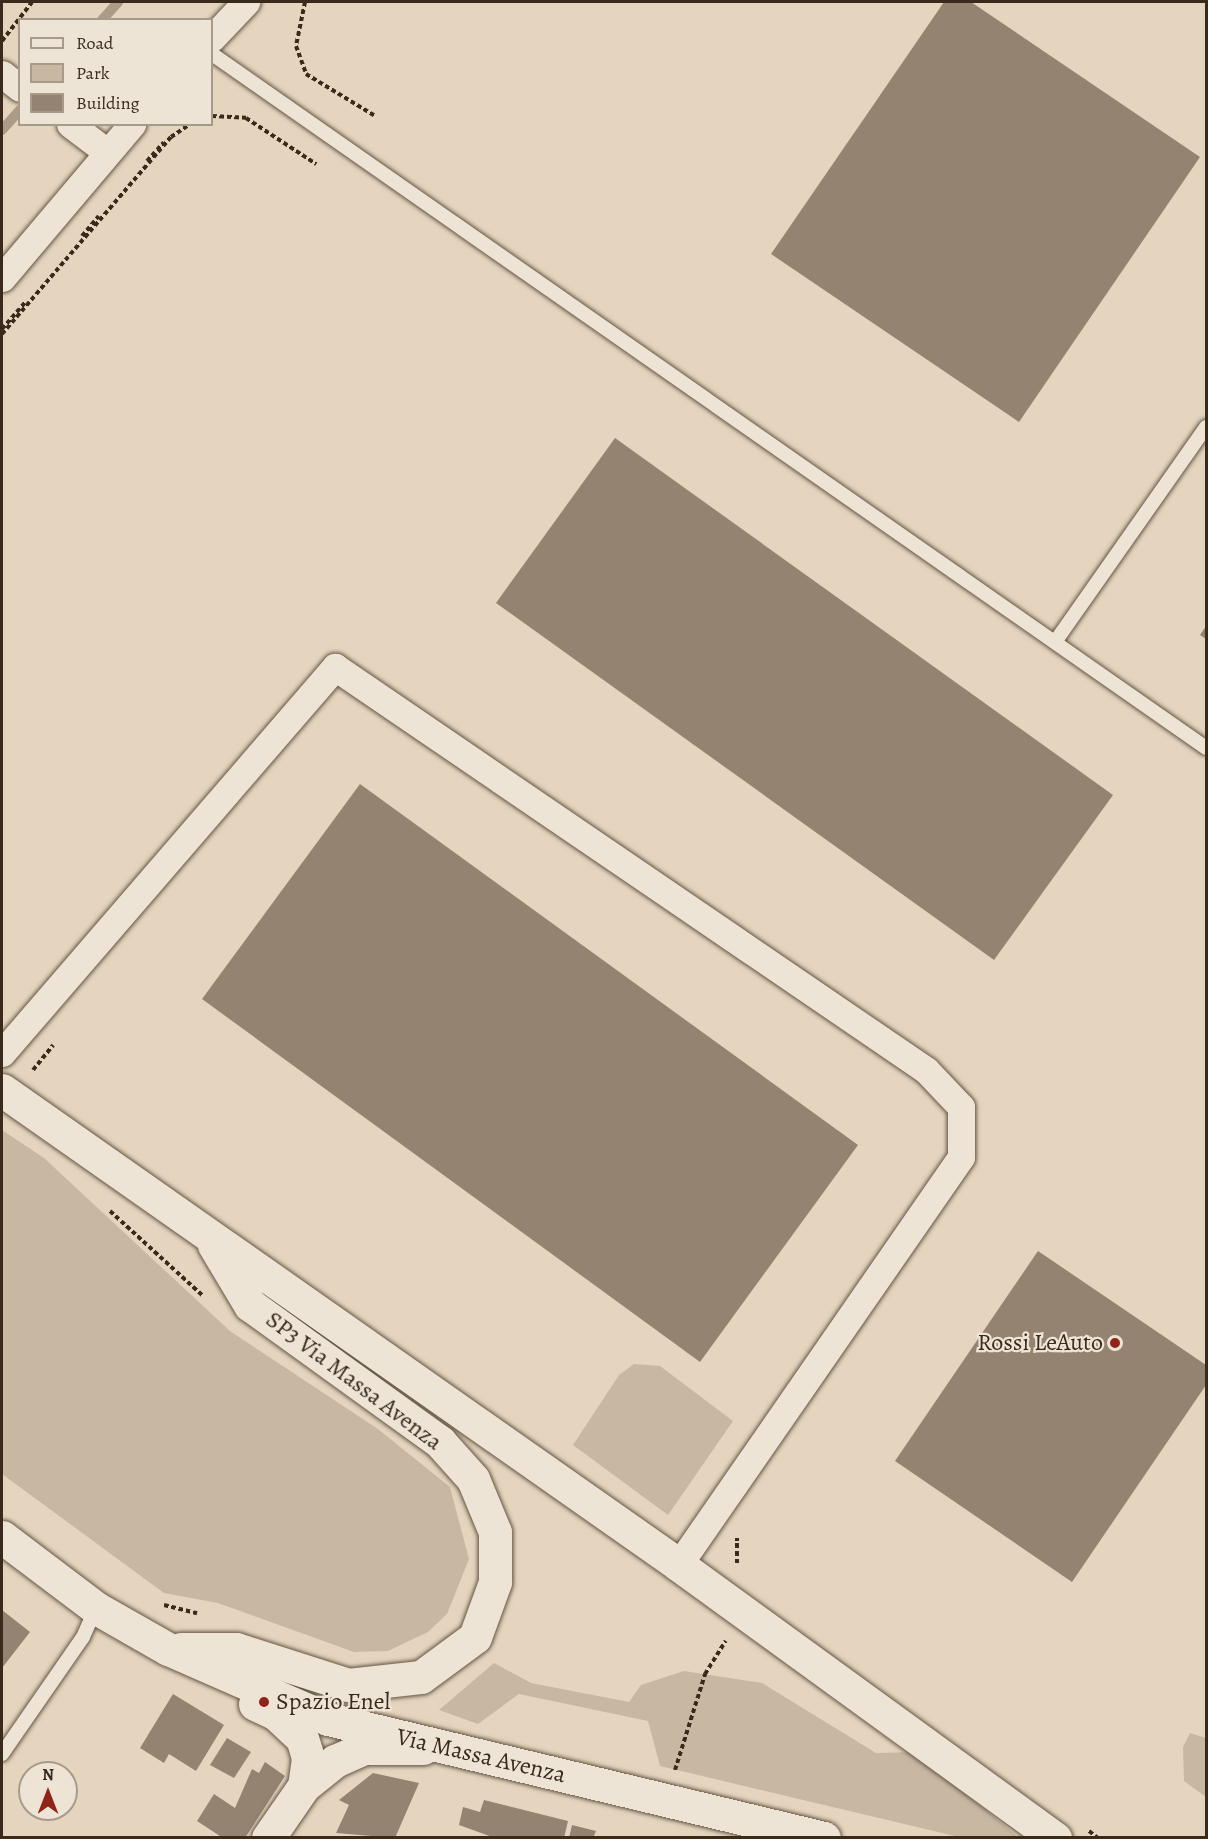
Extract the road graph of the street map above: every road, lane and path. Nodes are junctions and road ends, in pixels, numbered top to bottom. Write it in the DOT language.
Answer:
graph roads {
  1 [pos="32,2"];
  2 [pos="246,2"];
  3 [pos="305,2"];
  4 [pos="20,18"];
  5 [pos="18,20"];
  6 [pos="213,38"];
  7 [pos="2,41"];
  8 [pos="213,55"];
  9 [pos="2,75"];
  10 [pos="18,87"];
  11 [pos="213,116"];
  12 [pos="213,116"];
  13 [pos="375,116"];
  14 [pos="73,126"];
  15 [pos="130,126"];
  16 [pos="185,126"];
  17 [pos="185,126"];
  18 [pos="275,134"];
  19 [pos="107,152"];
  20 [pos="316,164"];
  21 [pos="2,278"];
  22 [pos="2,329"];
  23 [pos="2,334"];
  24 [pos="1206,427"];
  25 [pos="1055,642"];
  26 [pos="1206,748"];
  27 [pos="2,1053"];
  28 [pos="2,1090"];
  29 [pos="106,1206"];
  30 [pos="207,1234"];
  31 [pos="207,1300"];
  32 [pos="742,1531"];
  33 [pos="2,1537"];
  34 [pos="679,1565"];
  35 [pos="740,1570"];
  36 [pos="154,1604"];
  37 [pos="96,1608"];
  38 [pos="206,1615"];
  39 [pos="168,1648"];
  40 [pos="442,1748"];
  41 [pos="2,1754"];
  42 [pos="304,1786"];
  43 [pos="268,1838"];
  44 [pos="824,1838"];
  45 [pos="1055,1838"];
  1 -- 4 [label="path"];
  2 -- 6 [label="street"];
  3 -- 13 [label="path"];
  5 -- 7 [label="path"];
  8 -- 25 [label="lane"];
  9 -- 10 [label="street"];
  11 -- 18 [label="path"];
  12 -- 20 [label="path"];
  14 -- 19 [label="street"];
  15 -- 19 [label="street"];
  16 -- 22 [label="path"];
  17 -- 23 [label="path"];
  19 -- 21 [label="street"];
  24 -- 25 [label="lane"];
  25 -- 26 [label="lane"];
  27 -- 34 [label="street"];
  28 -- 30 [label="main road, SP3 Via Massa Avenza"];
  29 -- 31 [label="path"];
  30 -- 34 [label="main road, SP3 Via Massa Avenza"];
  30 -- 39 [label="main road, SP3 Via Massa Avenza"];
  32 -- 35 [label="path"];
  33 -- 37 [label="main road, Via Massa Avenza"];
  34 -- 45 [label="main road"];
  36 -- 38 [label="path"];
  37 -- 39 [label="main road, Via Massa Avenza"];
  37 -- 41 [label="lane"];
  39 -- 40 [label="main road, Via Massa Avenza"];
  39 -- 42 [label="main road"];
  40 -- 42 [label="main road"];
  40 -- 44 [label="main road, Via Massa Avenza"];
  42 -- 43 [label="main road"];
}
